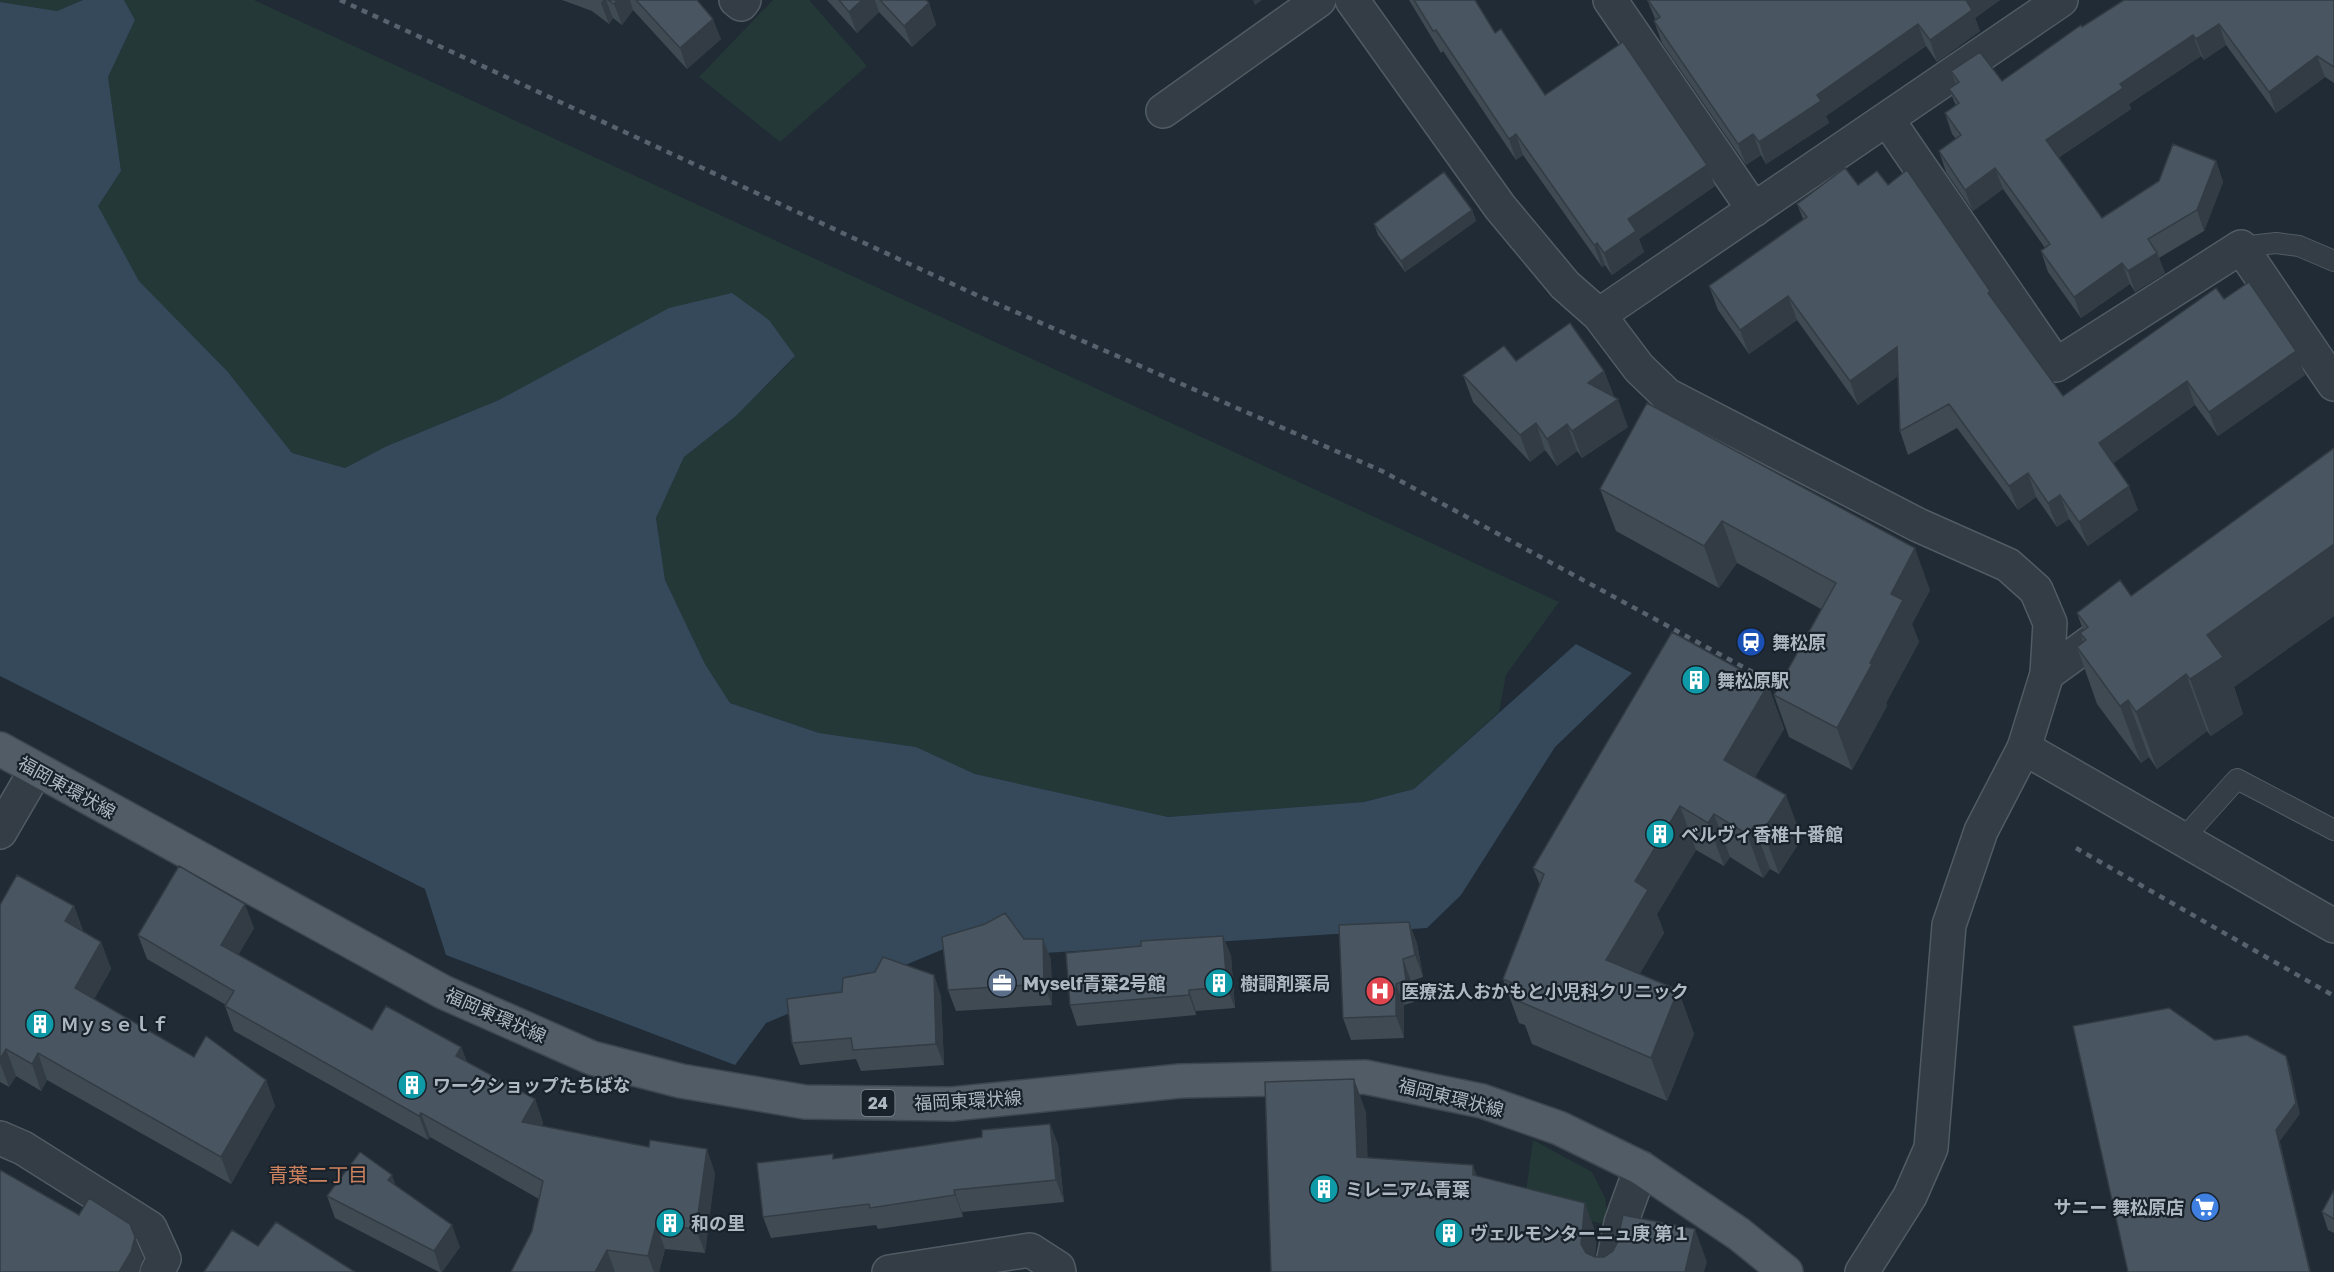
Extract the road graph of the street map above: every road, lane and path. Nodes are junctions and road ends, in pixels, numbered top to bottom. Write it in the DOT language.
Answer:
graph roads {
  1 [pos="736,0"];
  2 [pos="744,0"];
  3 [pos="1319,0"];
  4 [pos="1352,0"];
  5 [pos="1610,0"];
  6 [pos="2061,0"];
  7 [pos="1163,111"];
  8 [pos="1887,119"];
  9 [pos="1754,210"];
  10 [pos="2241,247"];
  11 [pos="2334,261"];
  12 [pos="1599,315"];
  13 [pos="2334,384"];
  14 [pos="2133,612"];
  15 [pos="2047,674"];
  16 [pos="2024,748"];
  17 [pos="0,749"];
  18 [pos="36,770"];
  19 [pos="2334,830"];
  20 [pos="0,832"];
  21 [pos="2182,839"];
  22 [pos="2334,926"];
  23 [pos="0,1138"];
  24 [pos="1641,1168"];
  25 [pos="157,1272"];
  26 [pos="889,1272"];
  27 [pos="1059,1272"];
  28 [pos="1611,1272"];
  29 [pos="1786,1272"];
  30 [pos="1862,1272"];
  1 -- 2 [label="street"];
  3 -- 7 [label="street"];
  4 -- 12 [label="street"];
  5 -- 9 [label="street"];
  6 -- 8 [label="street"];
  8 -- 9 [label="street"];
  8 -- 10 [label="street"];
  9 -- 12 [label="street"];
  10 -- 11 [label="lane"];
  10 -- 13 [label="street"];
  12 -- 15 [label="street"];
  14 -- 15 [label="street"];
  15 -- 16 [label="street"];
  16 -- 21 [label="street"];
  16 -- 30 [label="street"];
  17 -- 18 [label="main road, 福岡東環状線 / 24"];
  18 -- 20 [label="street"];
  18 -- 24 [label="main road, 福岡東環状線 / 24"];
  19 -- 21 [label="lane"];
  21 -- 22 [label="street"];
  23 -- 25 [label="street"];
  24 -- 28 [label="street"];
  24 -- 29 [label="main road, 福岡東環状線 / 24"];
  26 -- 27 [label="street"];
}
